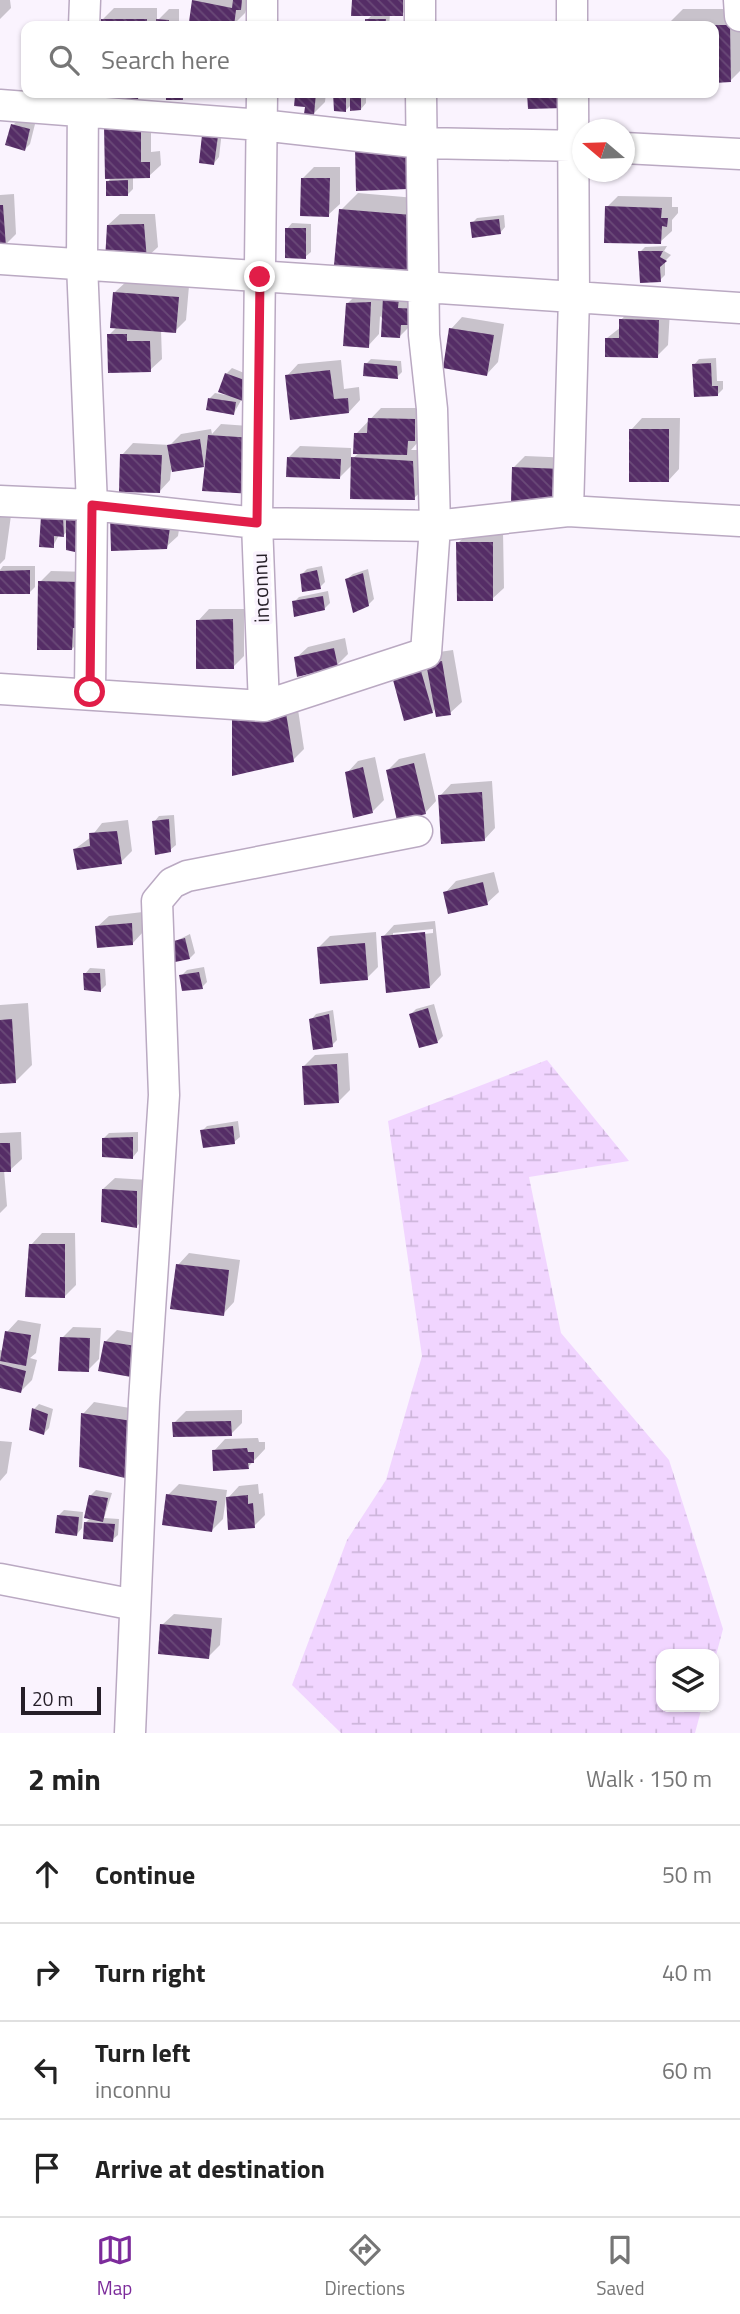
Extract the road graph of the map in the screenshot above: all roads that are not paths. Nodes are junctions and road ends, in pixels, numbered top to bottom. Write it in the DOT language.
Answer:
graph roads {
  1 [pos="85,0"];
  2 [pos="262,0"];
  3 [pos="420,0"];
  4 [pos="572,0"];
  5 [pos="739,0"];
  6 [pos="740,16"];
  7 [pos="85,21"];
  8 [pos="262,21"];
  9 [pos="421,21"];
  10 [pos="572,21"];
  11 [pos="262,98"];
  12 [pos="421,98"];
  13 [pos="573,98"];
  14 [pos="83,102"];
  15 [pos="0,105"];
  16 [pos="575,119"];
  17 [pos="261,125"];
  18 [pos="422,143"];
  19 [pos="572,146"];
  20 [pos="635,149"];
  21 [pos="740,154"];
  22 [pos="577,182"];
  23 [pos="0,259"];
  24 [pos="82,264"];
  25 [pos="260,277"];
  26 [pos="424,288"];
  27 [pos="574,297"];
  28 [pos="740,308"];
  29 [pos="0,501"];
  30 [pos="92,505"];
  31 [pos="568,511"];
  32 [pos="740,521"];
  33 [pos="257,523"];
  34 [pos="435,526"];
  35 [pos="0,689"];
  36 [pos="90,692"];
  37 [pos="264,706"];
  38 [pos="417,831"];
  39 [pos="0,1579"];
  40 [pos="135,1605"];
  41 [pos="130,1733"];
  1 -- 7 [label="street"];
  2 -- 8 [label="street"];
  3 -- 9 [label="street"];
  4 -- 10 [label="street"];
  5 -- 6 [label="street"];
  11 -- 17 [label="street, inconnu"];
  12 -- 18 [label="street"];
  13 -- 16 [label="street"];
  14 -- 15 [label="street"];
  14 -- 17 [label="street"];
  14 -- 24 [label="street"];
  17 -- 18 [label="street"];
  17 -- 25 [label="street, inconnu"];
  18 -- 19 [label="street"];
  18 -- 26 [label="street"];
  20 -- 21 [label="street"];
  22 -- 27 [label="street"];
  23 -- 24 [label="street"];
  24 -- 25 [label="street"];
  24 -- 30 [label="street"];
  25 -- 26 [label="street"];
  25 -- 33 [label="street, inconnu"];
  26 -- 27 [label="street"];
  26 -- 34 [label="street"];
  27 -- 28 [label="street"];
  27 -- 31 [label="street"];
  29 -- 30 [label="street"];
  30 -- 33 [label="street"];
  30 -- 36 [label="street"];
  31 -- 32 [label="street"];
  31 -- 34 [label="street"];
  33 -- 34 [label="street"];
  33 -- 37 [label="street, inconnu"];
  34 -- 37 [label="street"];
  35 -- 36 [label="street"];
  36 -- 37 [label="street"];
  38 -- 40 [label="street"];
  39 -- 40 [label="street"];
  40 -- 41 [label="street"];
}
